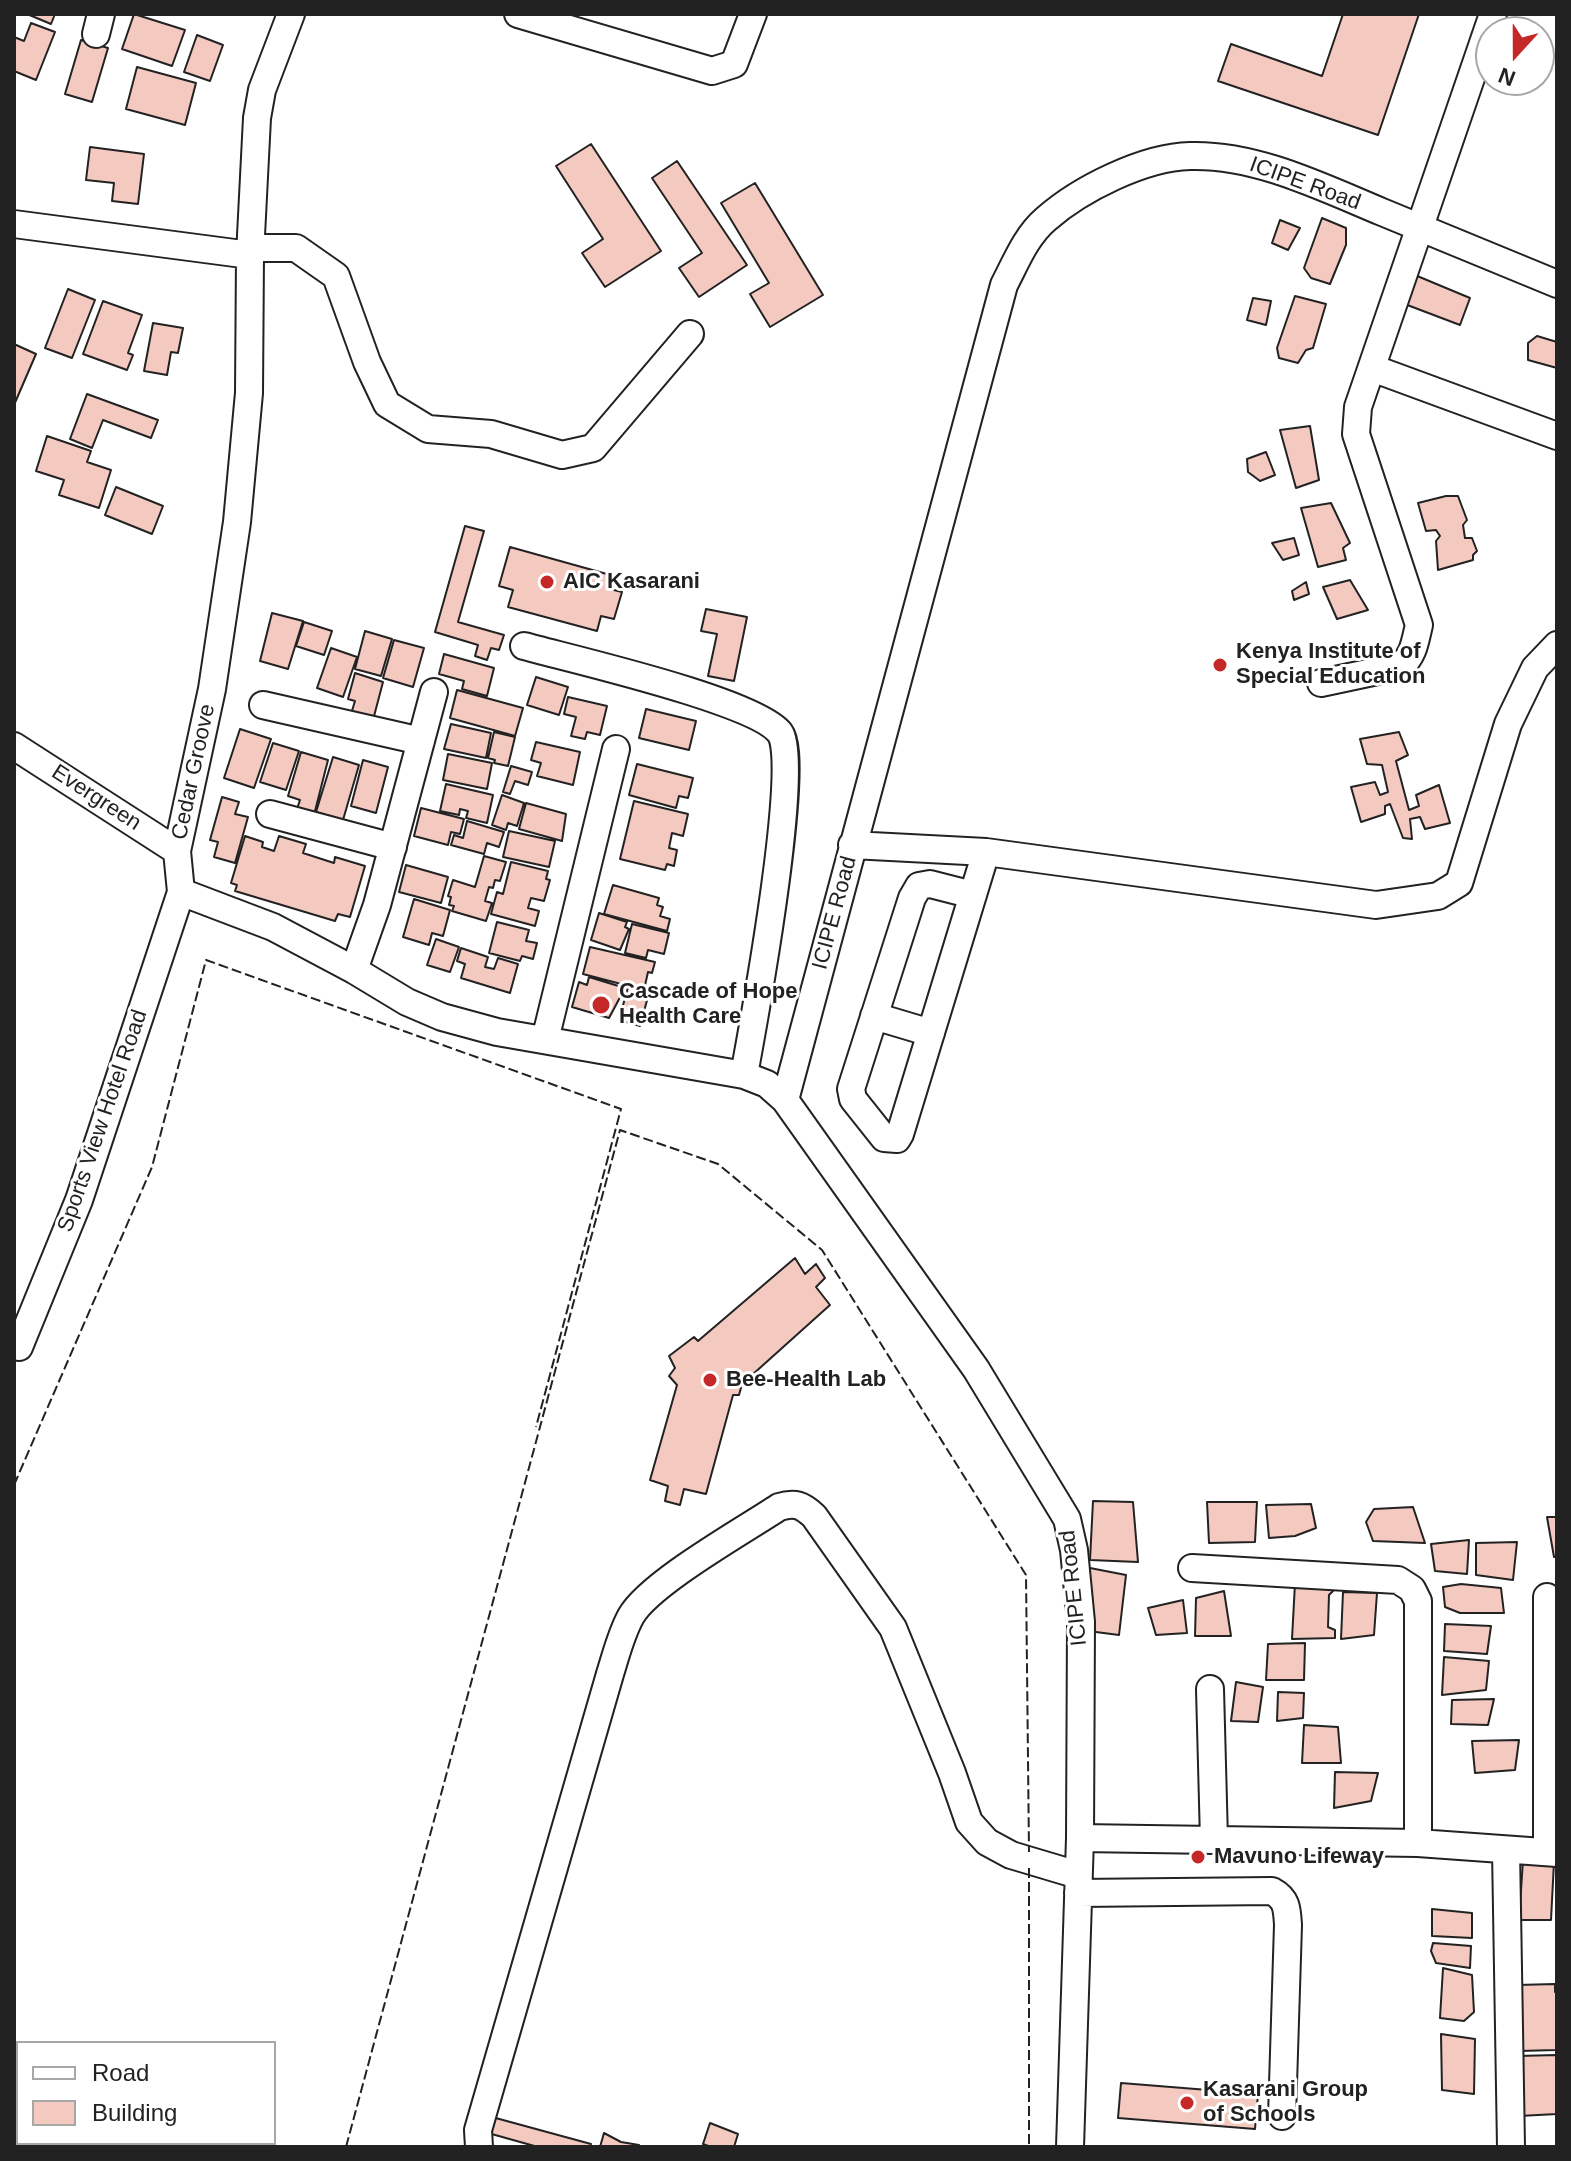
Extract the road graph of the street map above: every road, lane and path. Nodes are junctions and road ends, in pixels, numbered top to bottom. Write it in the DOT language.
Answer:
graph roads {
  1 [pos="291,14"];
  2 [pos="518,14"];
  3 [pos="753,14"];
  4 [pos="1493,14"];
  5 [pos="14,224"];
  6 [pos="1419,228"];
  7 [pos="250,252"];
  8 [pos="1557,284"];
  9 [pos="690,334"];
  10 [pos="1372,368"];
  11 [pos="1557,436"];
  12 [pos="1557,645"];
  13 [pos="524,646"];
  14 [pos="1321,683"];
  15 [pos="434,692"];
  16 [pos="263,705"];
  17 [pos="421,741"];
  18 [pos="14,746"];
  19 [pos="616,749"];
  20 [pos="270,814"];
  21 [pos="852,845"];
  22 [pos="393,847"];
  23 [pos="177,851"];
  24 [pos="986,852"];
  25 [pos="181,892"];
  26 [pos="973,895"];
  27 [pos="354,970"];
  28 [pos="874,1016"];
  29 [pos="931,1033"];
  30 [pos="545,1040"];
  31 [pos="744,1075"];
  32 [pos="785,1100"];
  33 [pos="16,1349"];
  34 [pos="1192,1568"];
  35 [pos="1547,1597"];
  36 [pos="1210,1689"];
  37 [pos="1080,1838"];
  38 [pos="1214,1840"];
  39 [pos="1418,1843"];
  40 [pos="1506,1850"];
  41 [pos="1552,1853"];
  42 [pos="1078,1884"];
  43 [pos="1282,2116"];
  44 [pos="479,2147"];
  45 [pos="1070,2147"];
  46 [pos="1511,2147"];
  1 -- 7 [label="street, Cedar Groove"];
  2 -- 3 [label="street"];
  4 -- 6 [label="street"];
  5 -- 7 [label="street"];
  6 -- 8 [label="street, ICIPE Road"];
  6 -- 10 [label="street"];
  6 -- 21 [label="street, ICIPE Road"];
  7 -- 9 [label="street"];
  7 -- 23 [label="street, Cedar Groove"];
  10 -- 11 [label="street"];
  10 -- 14 [label="street"];
  12 -- 24 [label="street"];
  13 -- 31 [label="street"];
  15 -- 17 [label="street"];
  16 -- 17 [label="street"];
  17 -- 22 [label="street"];
  18 -- 23 [label="street, Evergreen"];
  19 -- 30 [label="street"];
  20 -- 22 [label="street"];
  21 -- 24 [label="street"];
  21 -- 32 [label="street, ICIPE Road"];
  22 -- 27 [label="street"];
  23 -- 25 [label="street, Cedar Groove"];
  24 -- 26 [label="street"];
  25 -- 27 [label="street"];
  25 -- 33 [label="street, Sports View Hotel Road"];
  26 -- 28 [label="street"];
  26 -- 29 [label="street"];
  27 -- 30 [label="street"];
  28 -- 29 [label="street"];
  28 -- 29 [label="street"];
  30 -- 31 [label="street"];
  31 -- 32 [label="street"];
  32 -- 37 [label="street, ICIPE Road"];
  34 -- 39 [label="street"];
  35 -- 41 [label="street"];
  36 -- 38 [label="street"];
  37 -- 38 [label="street"];
  37 -- 42 [label="street, ICIPE Road"];
  38 -- 39 [label="street"];
  39 -- 40 [label="street"];
  40 -- 41 [label="street"];
  40 -- 46 [label="street"];
  42 -- 43 [label="street"];
  42 -- 44 [label="street"];
  42 -- 45 [label="street, ICIPE Road"];
}
